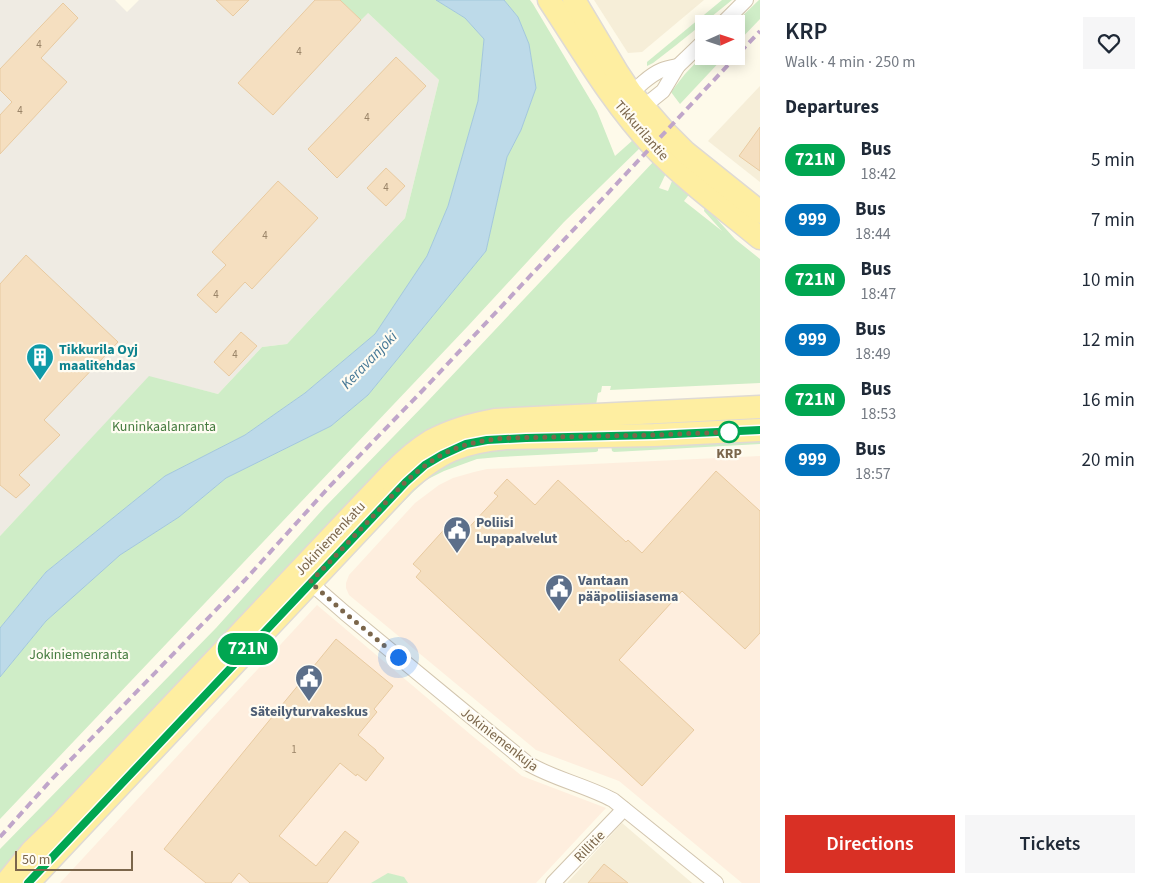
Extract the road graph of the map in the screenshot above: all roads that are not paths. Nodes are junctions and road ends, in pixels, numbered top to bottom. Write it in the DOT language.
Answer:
graph roads {
  1 [pos="549,0"];
  2 [pos="574,0"];
  3 [pos="746,0"];
  4 [pos="731,15"];
  5 [pos="695,50"];
  6 [pos="632,103"];
  7 [pos="760,212"];
  8 [pos="760,238"];
  9 [pos="760,407"];
  10 [pos="760,430"];
  11 [pos="304,577"];
  12 [pos="624,809"];
  13 [pos="6,883"];
  14 [pos="28,883"];
  15 [pos="553,883"];
  16 [pos="716,883"];
  1 -- 6 [label="main road, Tikkurilantie"];
  2 -- 6 [label="main road, Tikkurilantie"];
  3 -- 4 [label="street"];
  5 -- 6 [label="street"];
  6 -- 7 [label="main road, Tikkurilantie"];
  6 -- 8 [label="main road, Tikkurilantie"];
  9 -- 11 [label="main road, Jokiniemenkatu"];
  10 -- 11 [label="main road, Jokiniemenkatu"];
  11 -- 12 [label="street, Jokiniemenkuja"];
  11 -- 13 [label="main road, Jokiniemenkatu"];
  11 -- 14 [label="main road, Jokiniemenkatu"];
  12 -- 15 [label="street, Rillitie"];
  12 -- 16 [label="street, Jokiniemenkuja"];
}
